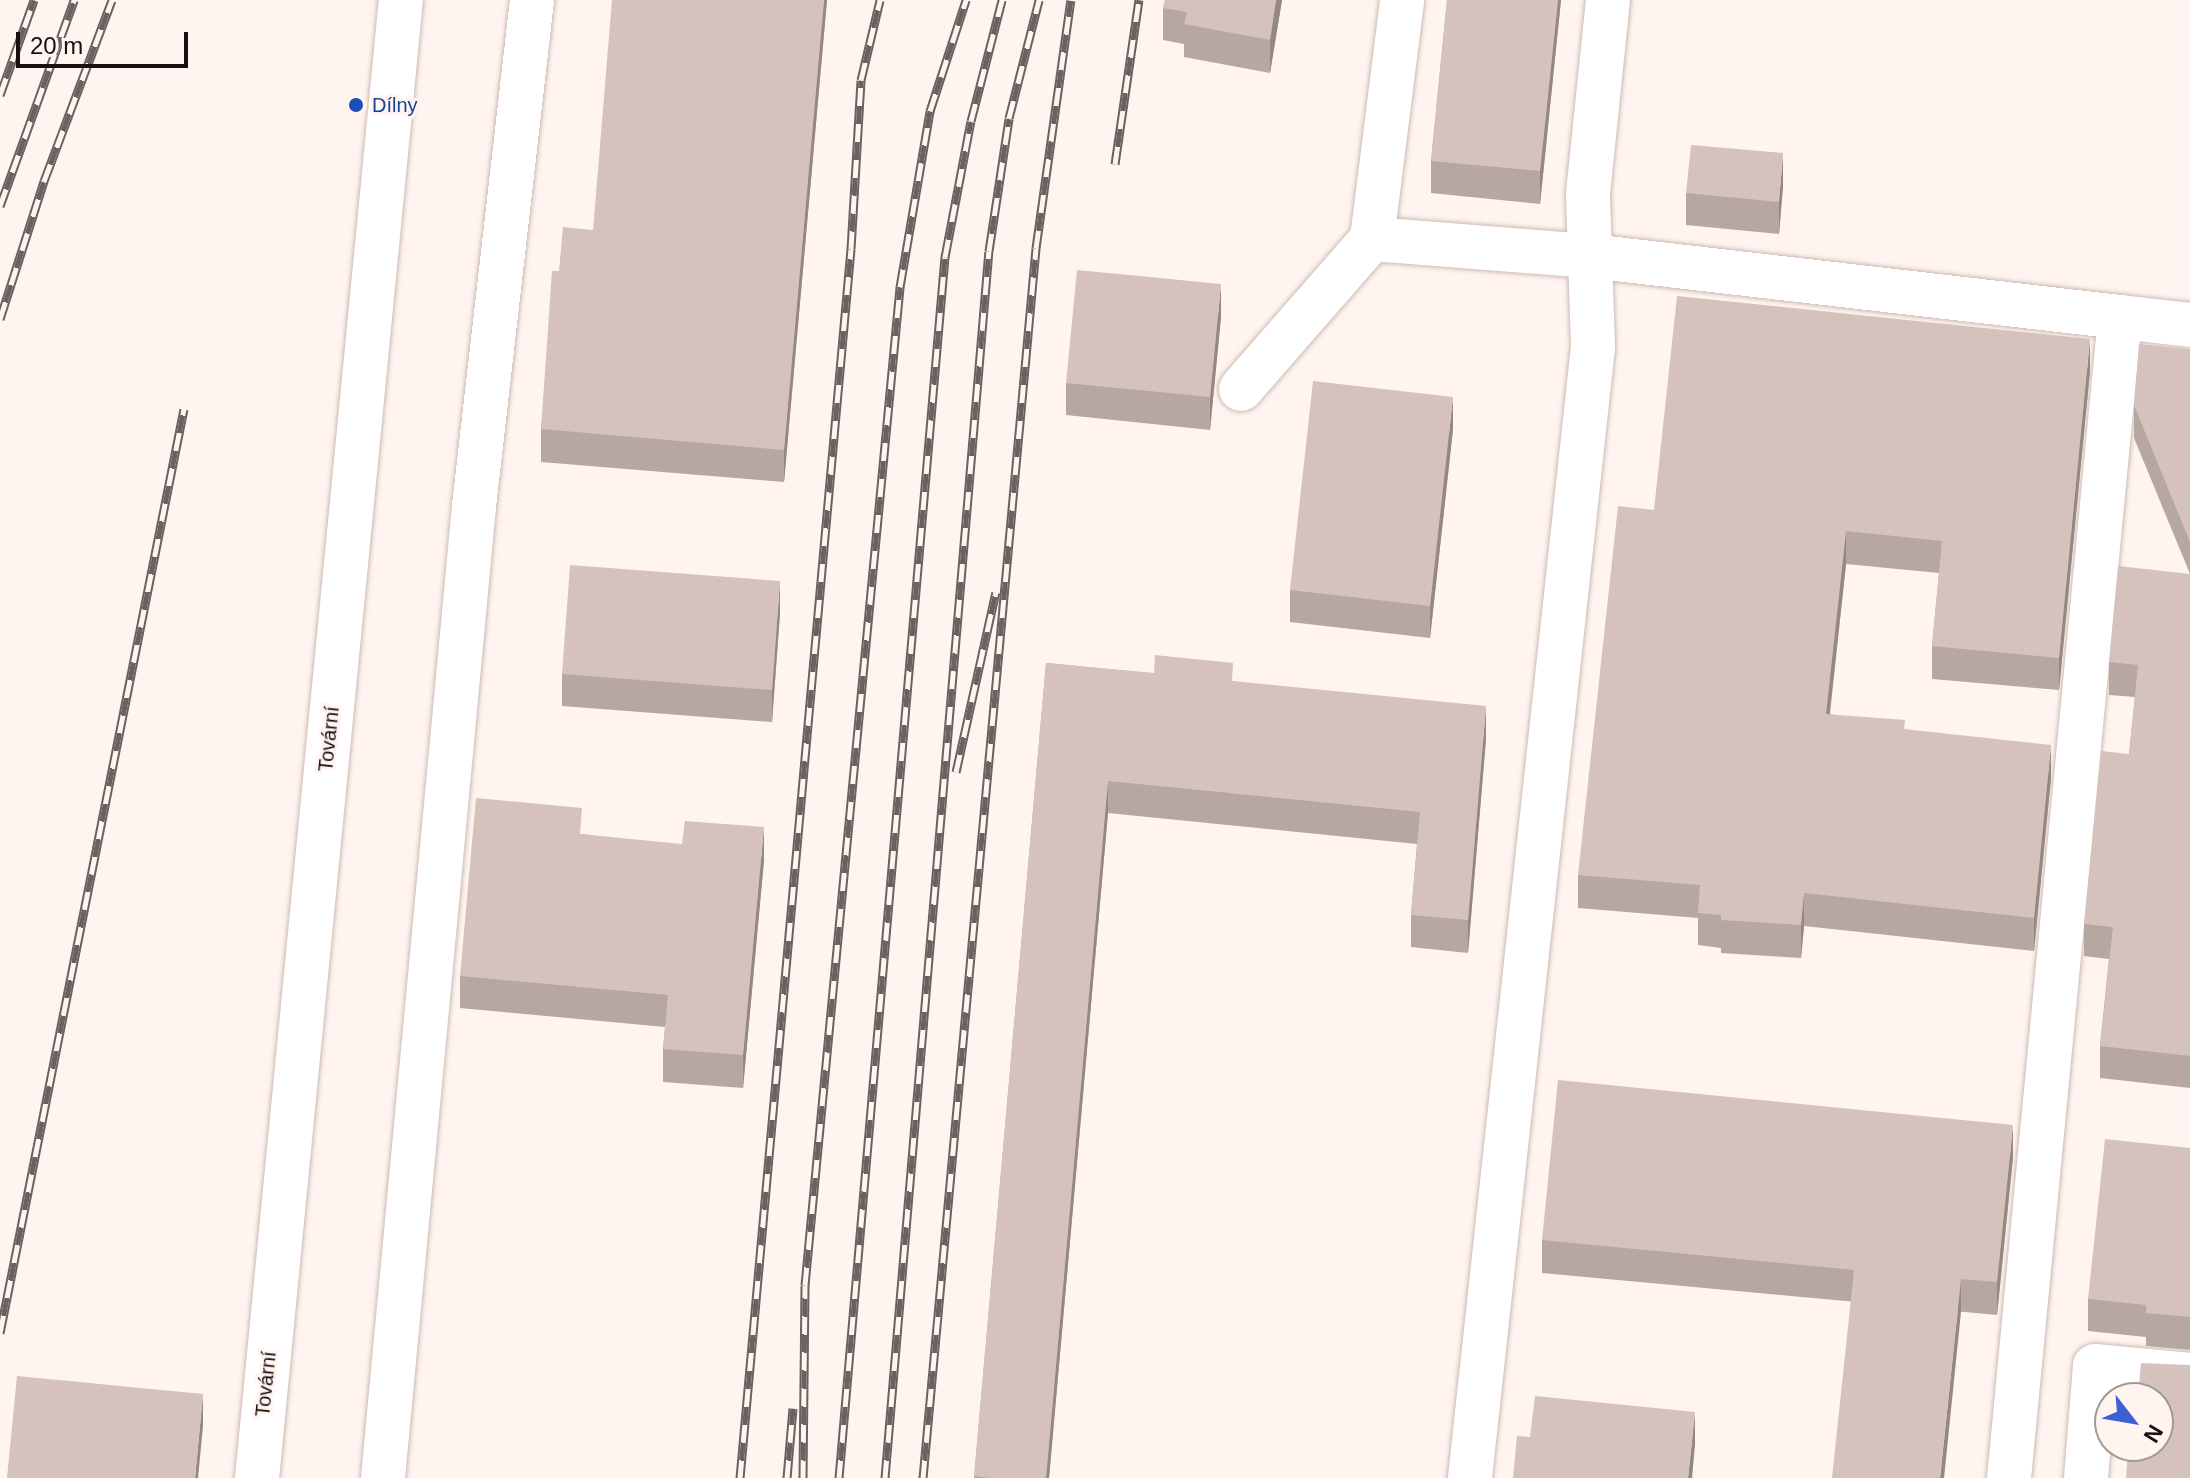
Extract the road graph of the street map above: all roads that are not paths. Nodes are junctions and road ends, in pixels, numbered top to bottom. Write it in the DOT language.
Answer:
graph roads {
  1 [pos="401,0"];
  2 [pos="532,0"];
  3 [pos="1402,0"];
  4 [pos="1608,0"];
  5 [pos="1372,239"];
  6 [pos="1590,256"];
  7 [pos="2120,317"];
  8 [pos="2190,325"];
  9 [pos="1241,389"];
  10 [pos="2190,1375"];
  11 [pos="257,1478"];
  12 [pos="383,1478"];
  13 [pos="1470,1478"];
  14 [pos="2009,1478"];
  15 [pos="2086,1478"];
  1 -- 11 [label="street, Tovární"];
  2 -- 12 [label="street"];
  3 -- 5 [label="street"];
  4 -- 6 [label="street"];
  5 -- 6 [label="street"];
  5 -- 9 [label="street"];
  6 -- 7 [label="street"];
  6 -- 13 [label="street"];
  7 -- 8 [label="street"];
  7 -- 14 [label="street"];
  10 -- 15 [label="street"];
}
